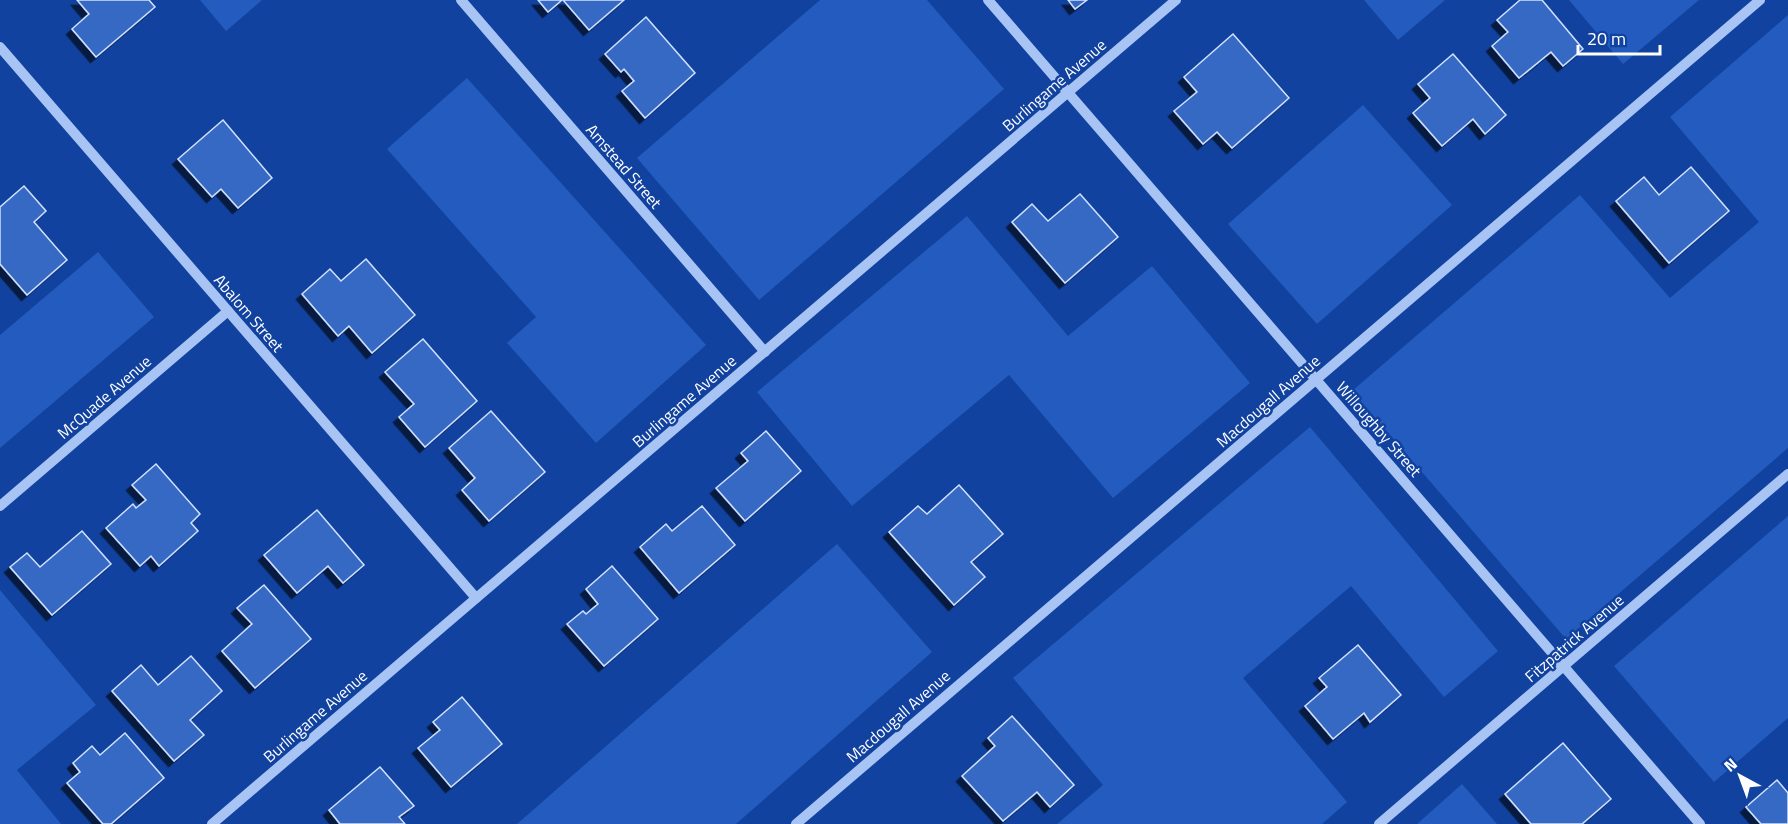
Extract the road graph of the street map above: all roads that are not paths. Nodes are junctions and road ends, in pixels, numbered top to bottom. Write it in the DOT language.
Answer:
graph roads {
  1 [pos="461,0"];
  2 [pos="988,0"];
  3 [pos="1176,0"];
  4 [pos="1760,0"];
  5 [pos="0,47"];
  6 [pos="1068,92"];
  7 [pos="228,311"];
  8 [pos="765,352"];
  9 [pos="1316,379"];
  10 [pos="1788,474"];
  11 [pos="0,506"];
  12 [pos="476,598"];
  13 [pos="1564,666"];
  14 [pos="212,824"];
  15 [pos="796,824"];
  16 [pos="1379,824"];
  17 [pos="1700,824"];
  1 -- 8 [label="street, Amstead Street"];
  2 -- 6 [label="street, Willoughby Street"];
  3 -- 6 [label="street, Burlingame Avenue"];
  4 -- 9 [label="street, Macdougall Avenue"];
  5 -- 7 [label="street, Abalom Street"];
  6 -- 8 [label="street, Burlingame Avenue"];
  6 -- 9 [label="street, Willoughby Street"];
  7 -- 11 [label="street, McQuade Avenue"];
  7 -- 12 [label="street, Abalom Street"];
  8 -- 12 [label="street, Burlingame Avenue"];
  9 -- 13 [label="street, Willoughby Street"];
  9 -- 15 [label="street, Macdougall Avenue"];
  10 -- 13 [label="street, Fitzpatrick Avenue"];
  12 -- 14 [label="street, Burlingame Avenue"];
  13 -- 16 [label="street, Fitzpatrick Avenue"];
  13 -- 17 [label="street, Willoughby Street"];
}
